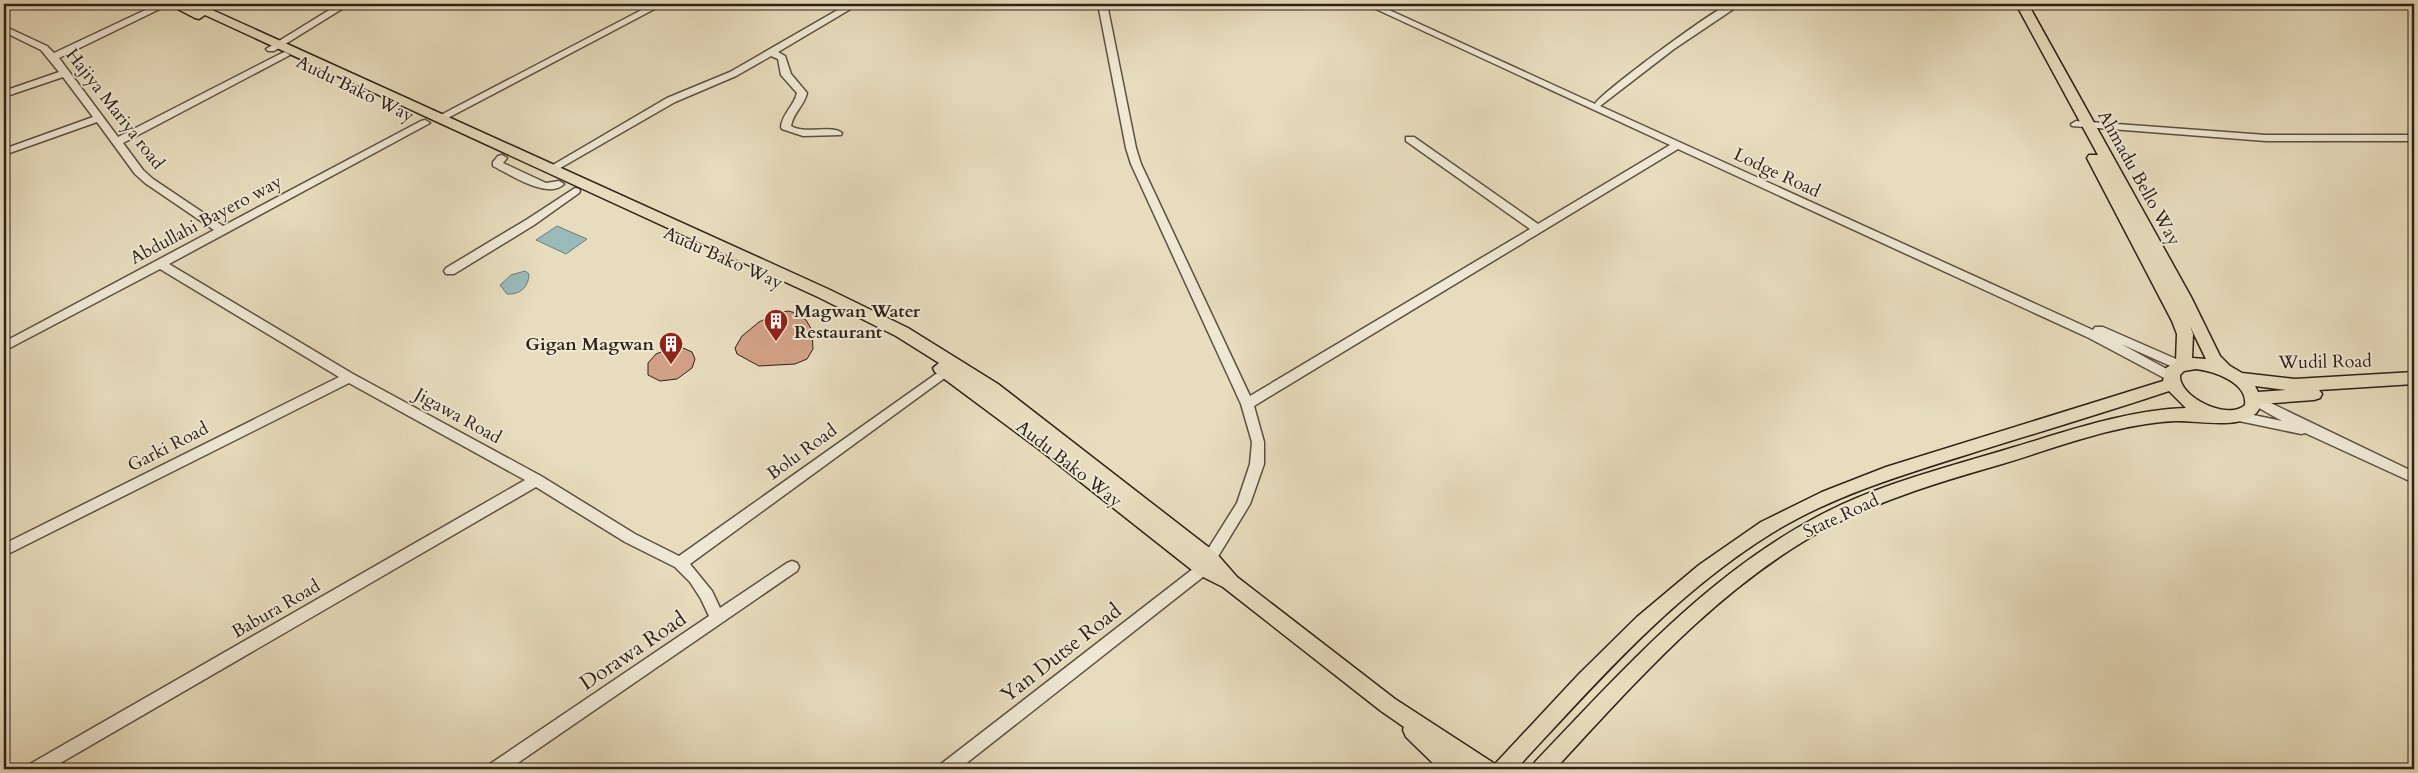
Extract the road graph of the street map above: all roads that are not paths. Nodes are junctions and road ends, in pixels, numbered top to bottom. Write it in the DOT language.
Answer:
graph roads {
  1 [pos="165,4"];
  2 [pos="174,4"];
  3 [pos="190,4"];
  4 [pos="345,4"];
  5 [pos="659,4"];
  6 [pos="854,4"];
  7 [pos="1102,4"];
  8 [pos="1369,4"];
  9 [pos="1386,4"];
  10 [pos="1737,4"];
  11 [pos="2011,4"];
  12 [pos="2022,4"];
  13 [pos="4,29"];
  14 [pos="278,50"];
  15 [pos="771,52"];
  16 [pos="53,56"];
  17 [pos="66,72"];
  18 [pos="4,94"];
  19 [pos="1600,103"];
  20 [pos="99,118"];
  21 [pos="440,118"];
  22 [pos="426,123"];
  23 [pos="2082,125"];
  24 [pos="837,133"];
  25 [pos="2414,138"];
  26 [pos="1410,139"];
  27 [pos="117,142"];
  28 [pos="1676,146"];
  29 [pos="4,152"];
  30 [pos="551,169"];
  31 [pos="2110,175"];
  32 [pos="575,191"];
  33 [pos="1536,228"];
  34 [pos="223,231"];
  35 [pos="161,264"];
  36 [pos="450,271"];
  37 [pos="4,347"];
  38 [pos="947,372"];
  39 [pos="2176,372"];
  40 [pos="2230,374"];
  41 [pos="349,377"];
  42 [pos="2414,378"];
  43 [pos="2414,389"];
  44 [pos="2254,399"];
  45 [pos="1247,404"];
  46 [pos="2219,416"];
  47 [pos="2239,417"];
  48 [pos="2311,430"];
  49 [pos="2414,478"];
  50 [pos="536,480"];
  51 [pos="4,550"];
  52 [pos="680,563"];
  53 [pos="1206,564"];
  54 [pos="792,567"];
  55 [pos="718,619"];
  56 [pos="1388,706"];
  57 [pos="36,769"];
  58 [pos="496,769"];
  59 [pos="947,769"];
  60 [pos="1453,769"];
  61 [pos="1487,769"];
  62 [pos="1503,769"];
  63 [pos="1542,769"];
  1 -- 16 [label="street"];
  2 -- 14 [label="main road, Audu Bako Way"];
  3 -- 14 [label="main road, Audu Bako Way"];
  4 -- 14 [label="street"];
  5 -- 21 [label="street"];
  6 -- 15 [label="street"];
  7 -- 45 [label="street"];
  8 -- 28 [label="street, Lodge Road"];
  9 -- 19 [label="street, Lodge Road"];
  10 -- 19 [label="street"];
  11 -- 23 [label="main road, Ahmadu Bello Way"];
  12 -- 23 [label="main road, Ahmadu Bello Way"];
  13 -- 16 [label="street, Hajiya Mariya road"];
  14 -- 21 [label="main road, Audu Bako Way"];
  14 -- 22 [label="main road, Audu Bako Way"];
  14 -- 27 [label="street"];
  15 -- 24 [label="street"];
  15 -- 30 [label="street"];
  16 -- 17 [label="street, Hajiya Mariya road"];
  17 -- 18 [label="street"];
  17 -- 20 [label="street, Hajiya Mariya road"];
  19 -- 39 [label="street, Lodge Road"];
  20 -- 27 [label="street, Hajiya Mariya road"];
  20 -- 29 [label="street"];
  21 -- 30 [label="main road, Audu Bako Way"];
  22 -- 32 [label="main road, Audu Bako Way"];
  22 -- 34 [label="street, Abdullahi Bayero way"];
  23 -- 25 [label="street"];
  23 -- 31 [label="main road, Ahmadu Bello Way"];
  26 -- 33 [label="street"];
  27 -- 34 [label="street, Hajiya Mariya road"];
  28 -- 33 [label="street"];
  28 -- 39 [label="street, Lodge Road"];
  30 -- 53 [label="main road, Audu Bako Way"];
  31 -- 39 [label="main road, Ahmadu Bello Way"];
  31 -- 40 [label="main road, Ahmadu Bello Way"];
  32 -- 36 [label="street"];
  32 -- 38 [label="main road, Audu Bako Way"];
  33 -- 45 [label="street"];
  34 -- 35 [label="street, Abdullahi Bayero way"];
  35 -- 37 [label="street, Abdullahi Bayero way"];
  35 -- 41 [label="street, Jigawa Road"];
  38 -- 52 [label="street, Bolu Road"];
  38 -- 53 [label="main road, Audu Bako Way"];
  39 -- 40 [label="main road, Wudil Road"];
  39 -- 46 [label="main road"];
  39 -- 62 [label="main road, State Road"];
  40 -- 42 [label="main road, Wudil Road"];
  40 -- 44 [label="main road, Ahmadu Bello Way"];
  41 -- 50 [label="street, Jigawa Road"];
  41 -- 51 [label="street, Garki Road"];
  43 -- 44 [label="main road, Wudil Road"];
  44 -- 47 [label="main road"];
  44 -- 48 [label="street"];
  45 -- 53 [label="street"];
  46 -- 47 [label="main road"];
  46 -- 63 [label="main road, State Road"];
  47 -- 48 [label="street"];
  48 -- 49 [label="street"];
  50 -- 52 [label="street, Jigawa Road"];
  50 -- 57 [label="street, Babura Road"];
  52 -- 55 [label="street, Jigawa Road"];
  53 -- 56 [label="main road, Audu Bako Way"];
  53 -- 59 [label="street, Yan Dutse Road"];
  54 -- 55 [label="street, Dorawa Road"];
  55 -- 58 [label="street, Dorawa Road"];
  56 -- 60 [label="main road, Audu Bako Way"];
  56 -- 61 [label="main road, Audu Bako Way"];
}
